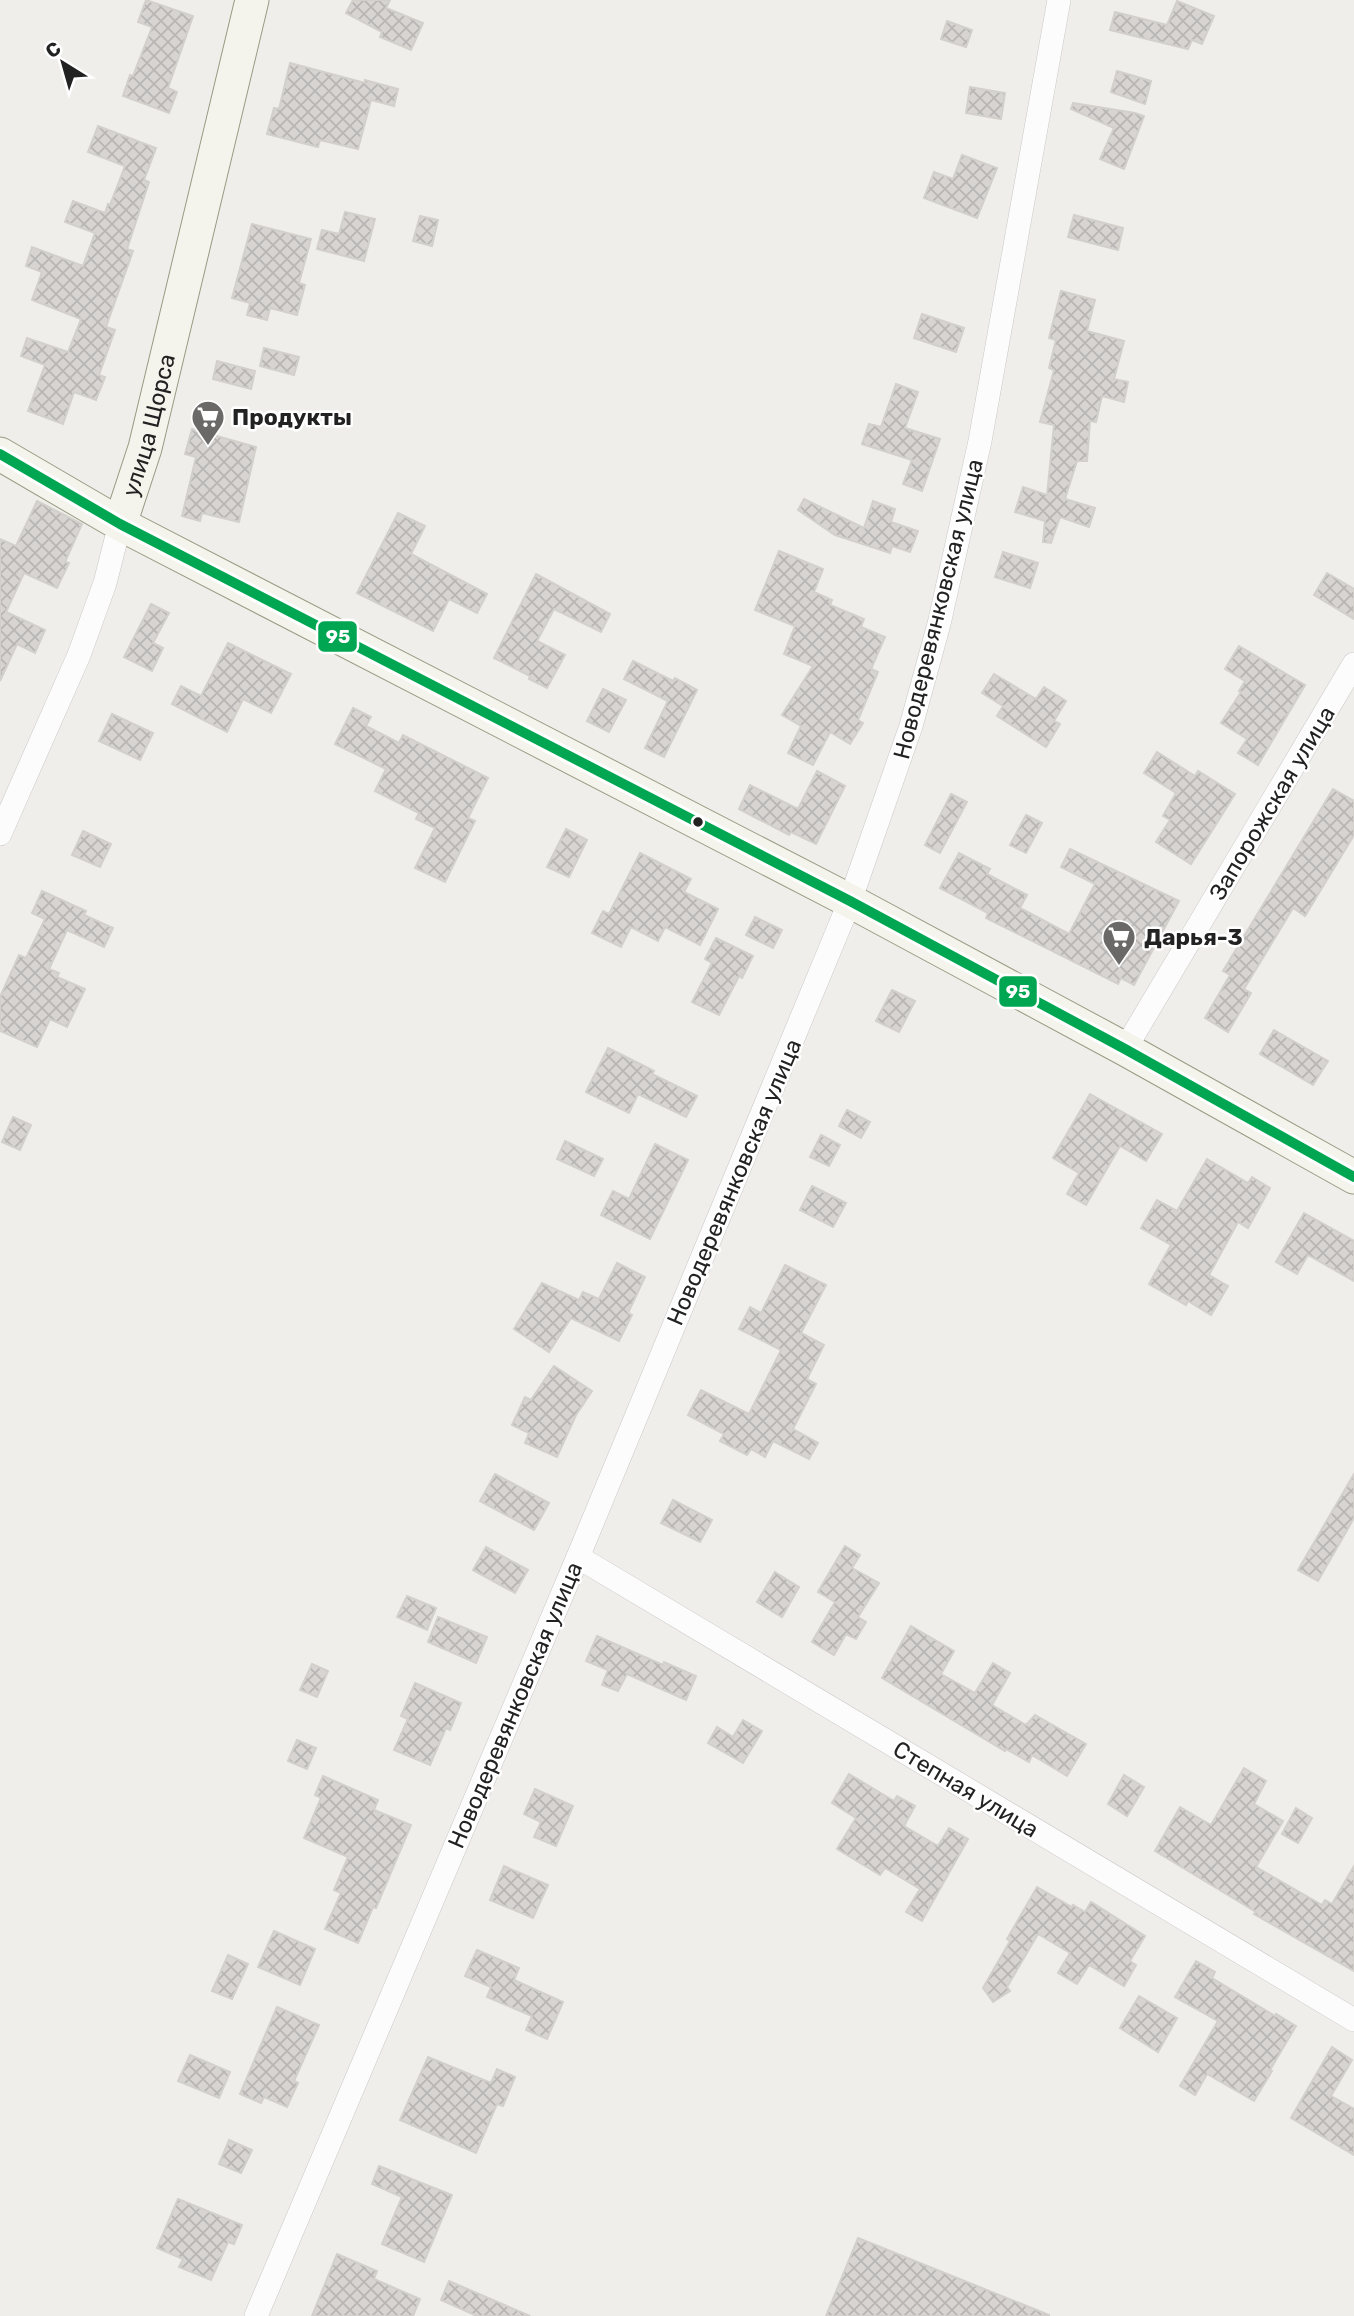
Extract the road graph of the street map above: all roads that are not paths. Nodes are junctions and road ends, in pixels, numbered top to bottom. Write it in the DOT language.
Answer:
graph roads {
  1 [pos="252,0"];
  2 [pos="1059,0"];
  3 [pos="0,454"];
  4 [pos="120,524"];
  5 [pos="1354,664"];
  6 [pos="0,834"];
  7 [pos="850,901"];
  8 [pos="1125,1049"];
  9 [pos="1354,1177"];
  10 [pos="578,1557"];
  11 [pos="1354,2020"];
  12 [pos="256,2316"];
  1 -- 4 [label="main road, улица Щорса"];
  2 -- 7 [label="street, Новодеревянковская улица"];
  3 -- 4 [label="main road"];
  4 -- 6 [label="street, улица Щорса"];
  4 -- 7 [label="main road"];
  5 -- 8 [label="street, Запорожская улица"];
  7 -- 8 [label="main road"];
  7 -- 10 [label="street, Новодеревянковская улица"];
  8 -- 9 [label="main road"];
  10 -- 11 [label="street, Степная улица"];
  10 -- 12 [label="street, Новодеревянковская улица"];
}
